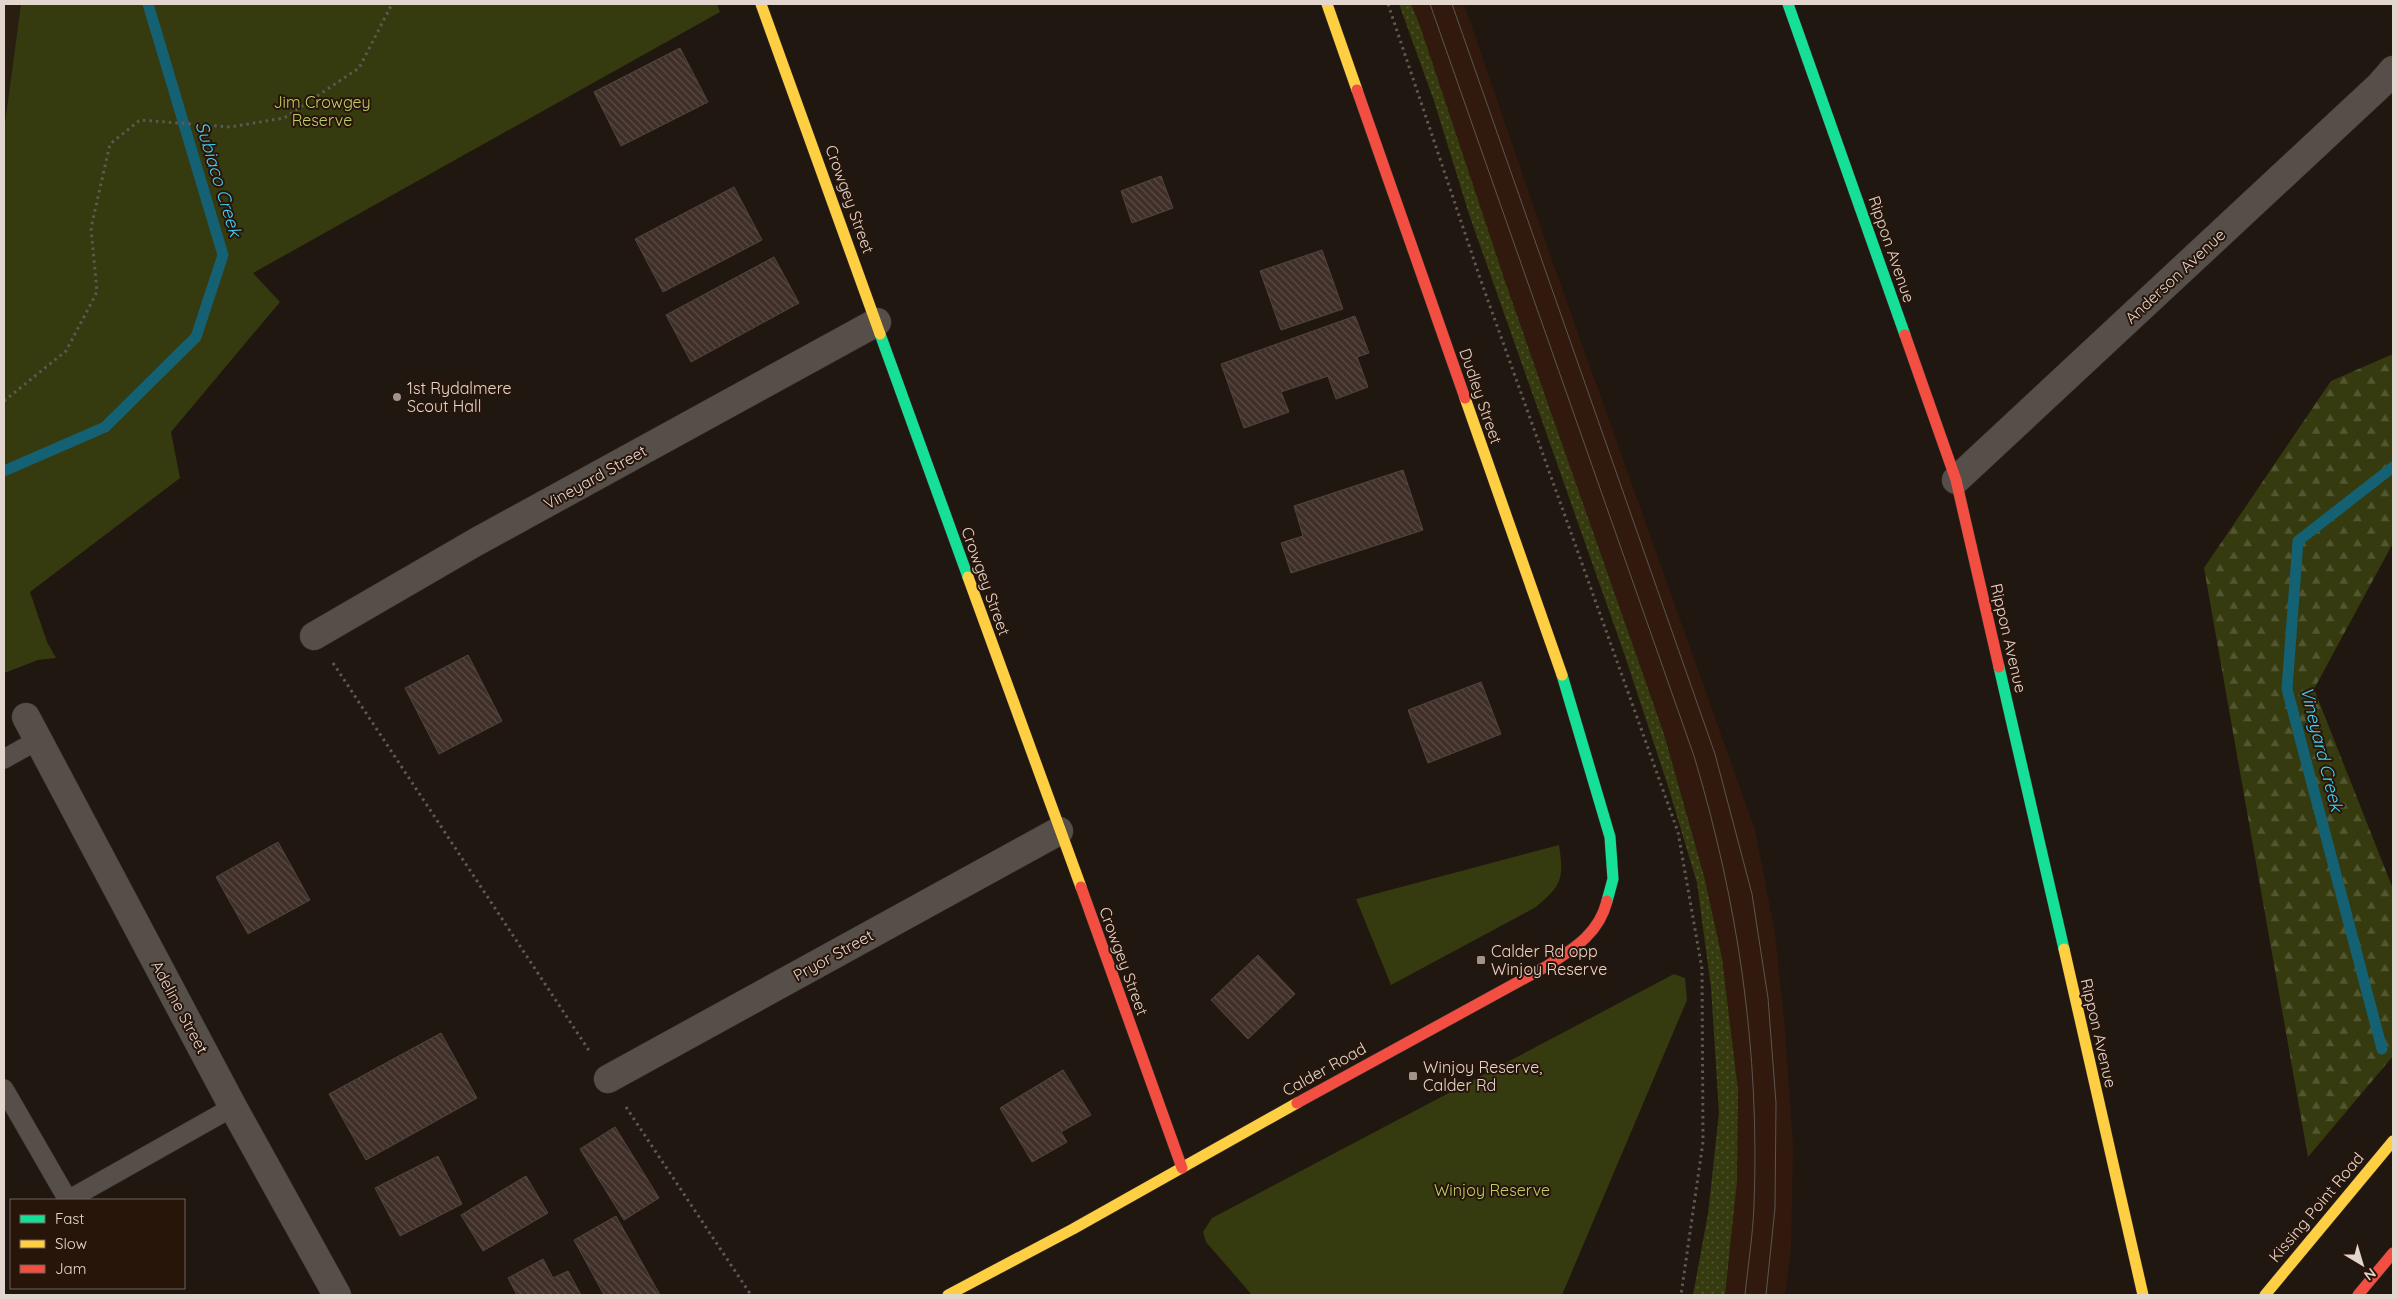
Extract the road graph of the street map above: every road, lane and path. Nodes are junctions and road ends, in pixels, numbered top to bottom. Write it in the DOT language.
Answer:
graph roads {
  1 [pos="392,4"];
  2 [pos="762,4"];
  3 [pos="1327,4"];
  4 [pos="1788,4"];
  5 [pos="2393,70"];
  6 [pos="877,322"];
  7 [pos="4,401"];
  8 [pos="1956,480"];
  9 [pos="314,636"];
  10 [pos="32,729"];
  11 [pos="4,759"];
  12 [pos="1600,800"];
  13 [pos="1059,831"];
  14 [pos="608,1079"];
  15 [pos="4,1089"];
  16 [pos="233,1107"];
  17 [pos="2393,1141"];
  18 [pos="1182,1168"];
  19 [pos="67,1199"];
  20 [pos="70,1199"];
  21 [pos="2393,1253"];
  22 [pos="337,1295"];
  23 [pos="751,1295"];
  24 [pos="948,1295"];
  25 [pos="2143,1295"];
  26 [pos="2266,1295"];
  27 [pos="2358,1295"];
  1 -- 7 [label="path"];
  2 -- 6 [label="street, Crowgey Street"];
  3 -- 12 [label="street, Dudley Street"];
  4 -- 8 [label="street, Rippon Avenue"];
  5 -- 8 [label="street, Anderson Avenue"];
  6 -- 9 [label="street, Vineyard Street"];
  6 -- 13 [label="street, Crowgey Street"];
  8 -- 25 [label="street, Rippon Avenue"];
  9 -- 14 [label="path"];
  10 -- 11 [label="lane"];
  10 -- 16 [label="street, Adeline Street"];
  12 -- 18 [label="street, Calder Road"];
  13 -- 14 [label="street, Pryor Street"];
  13 -- 18 [label="street, Crowgey Street"];
  14 -- 23 [label="path"];
  15 -- 19 [label="lane"];
  16 -- 20 [label="lane"];
  16 -- 22 [label="street, Adeline Street"];
  17 -- 26 [label="street, Kissing Point Road"];
  18 -- 24 [label="street, Calder Road"];
  21 -- 27 [label="street"];
}
